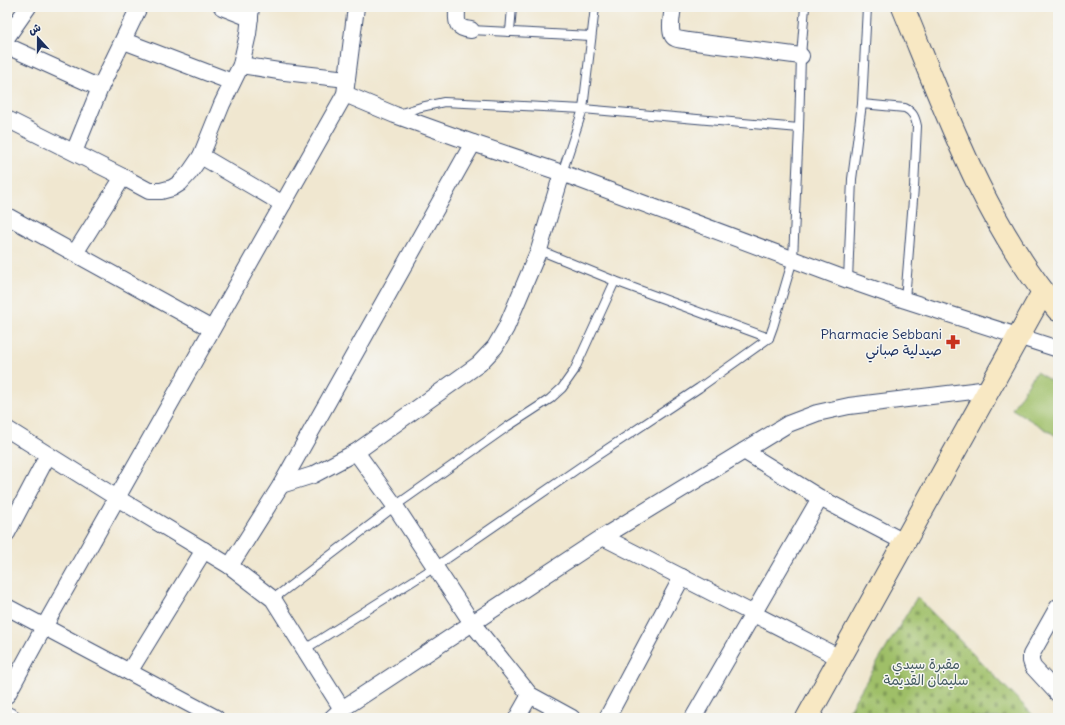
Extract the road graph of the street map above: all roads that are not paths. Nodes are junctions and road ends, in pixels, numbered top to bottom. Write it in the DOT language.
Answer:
graph roads {
  1 [pos="28,7"];
  2 [pos="139,7"];
  3 [pos="222,7"];
  4 [pos="356,7"];
  5 [pos="457,7"];
  6 [pos="512,7"];
  7 [pos="595,7"];
  8 [pos="673,7"];
  9 [pos="805,7"];
  10 [pos="867,7"];
  11 [pos="903,7"];
  12 [pos="251,13"];
  13 [pos="471,30"];
  14 [pos="510,32"];
  15 [pos="591,36"];
  16 [pos="7,37"];
  17 [pos="124,41"];
  18 [pos="7,46"];
  19 [pos="801,56"];
  20 [pos="241,65"];
  21 [pos="232,82"];
  22 [pos="346,87"];
  23 [pos="100,88"];
  24 [pos="862,104"];
  25 [pos="583,109"];
  26 [pos="396,115"];
  27 [pos="7,119"];
  28 [pos="799,128"];
  29 [pos="472,143"];
  30 [pos="74,152"];
  31 [pos="201,156"];
  32 [pos="562,173"];
  33 [pos="123,177"];
  34 [pos="283,204"];
  35 [pos="7,216"];
  36 [pos="539,250"];
  37 [pos="75,253"];
  38 [pos="793,259"];
  39 [pos="848,280"];
  40 [pos="615,281"];
  41 [pos="1043,292"];
  42 [pos="905,300"];
  43 [pos="1058,310"];
  44 [pos="212,329"];
  45 [pos="1018,336"];
  46 [pos="769,338"];
  47 [pos="1058,348"];
  48 [pos="988,389"];
  49 [pos="7,429"];
  50 [pos="744,451"];
  51 [pos="356,452"];
  52 [pos="48,455"];
  53 [pos="281,485"];
  54 [pos="117,498"];
  55 [pos="820,498"];
  56 [pos="395,506"];
  57 [pos="7,533"];
  58 [pos="603,537"];
  59 [pos="904,542"];
  60 [pos="204,550"];
  61 [pos="230,566"];
  62 [pos="435,567"];
  63 [pos="682,577"];
  64 [pos="273,599"];
  65 [pos="7,607"];
  66 [pos="1058,607"];
  67 [pos="753,613"];
  68 [pos="472,623"];
  69 [pos="44,627"];
  70 [pos="305,649"];
  71 [pos="840,658"];
  72 [pos="129,672"];
  73 [pos="7,694"];
  74 [pos="1058,694"];
  75 [pos="530,695"];
  76 [pos="337,714"];
  77 [pos="7,715"];
  78 [pos="13,718"];
  79 [pos="216,718"];
  80 [pos="517,718"];
  81 [pos="572,718"];
  82 [pos="607,718"];
  83 [pos="693,718"];
  84 [pos="807,718"];
  1 -- 16 [label="street"];
  2 -- 17 [label="street"];
  3 -- 12 [label="street"];
  4 -- 22 [label="street"];
  5 -- 13 [label="street"];
  6 -- 14 [label="lane"];
  7 -- 15 [label="lane"];
  8 -- 19 [label="street"];
  9 -- 19 [label="lane"];
  10 -- 24 [label="lane"];
  11 -- 41 [label="street"];
  12 -- 20 [label="street"];
  13 -- 14 [label="lane"];
  14 -- 15 [label="lane"];
  15 -- 25 [label="lane"];
  17 -- 21 [label="street"];
  17 -- 23 [label="street"];
  18 -- 23 [label="street"];
  19 -- 28 [label="lane"];
  20 -- 21 [label="street"];
  20 -- 22 [label="street"];
  21 -- 31 [label="street"];
  22 -- 26 [label="street"];
  22 -- 34 [label="street"];
  23 -- 30 [label="street"];
  24 -- 39 [label="lane"];
  24 -- 42 [label="lane"];
  25 -- 26 [label="lane"];
  25 -- 28 [label="lane"];
  25 -- 32 [label="lane"];
  26 -- 29 [label="street"];
  27 -- 30 [label="street"];
  28 -- 38 [label="lane"];
  29 -- 32 [label="street"];
  29 -- 53 [label="street"];
  30 -- 33 [label="street"];
  31 -- 33 [label="street"];
  31 -- 34 [label="street"];
  32 -- 36 [label="street"];
  32 -- 38 [label="street"];
  33 -- 37 [label="street"];
  34 -- 44 [label="street"];
  35 -- 37 [label="street"];
  36 -- 40 [label="lane"];
  36 -- 51 [label="street"];
  37 -- 44 [label="street"];
  38 -- 39 [label="street"];
  38 -- 46 [label="lane"];
  39 -- 42 [label="street"];
  40 -- 46 [label="lane"];
  40 -- 56 [label="lane"];
  41 -- 43 [label="street"];
  41 -- 45 [label="street"];
  42 -- 45 [label="street"];
  44 -- 54 [label="street"];
  45 -- 47 [label="street"];
  45 -- 48 [label="street"];
  46 -- 62 [label="lane"];
  48 -- 50 [label="street"];
  48 -- 59 [label="street"];
  49 -- 52 [label="street"];
  50 -- 55 [label="street"];
  50 -- 58 [label="street"];
  51 -- 53 [label="street"];
  51 -- 56 [label="street"];
  52 -- 54 [label="street"];
  52 -- 57 [label="street"];
  53 -- 61 [label="street"];
  54 -- 60 [label="street"];
  54 -- 69 [label="street"];
  55 -- 59 [label="street"];
  55 -- 67 [label="street"];
  56 -- 62 [label="street"];
  56 -- 64 [label="lane"];
  58 -- 63 [label="street"];
  58 -- 68 [label="street"];
  59 -- 71 [label="street"];
  60 -- 61 [label="street"];
  60 -- 72 [label="street"];
  61 -- 64 [label="street"];
  62 -- 68 [label="street"];
  62 -- 70 [label="lane"];
  63 -- 67 [label="street"];
  63 -- 82 [label="street"];
  64 -- 70 [label="street"];
  65 -- 69 [label="street"];
  66 -- 74 [label="street"];
  67 -- 71 [label="street"];
  67 -- 83 [label="street"];
  68 -- 75 [label="street"];
  68 -- 76 [label="street"];
  69 -- 72 [label="street"];
  69 -- 73 [label="street"];
  70 -- 76 [label="street"];
  71 -- 84 [label="street"];
  72 -- 79 [label="street"];
  75 -- 80 [label="street"];
  75 -- 81 [label="street"];
  77 -- 78 [label="street"];
}
